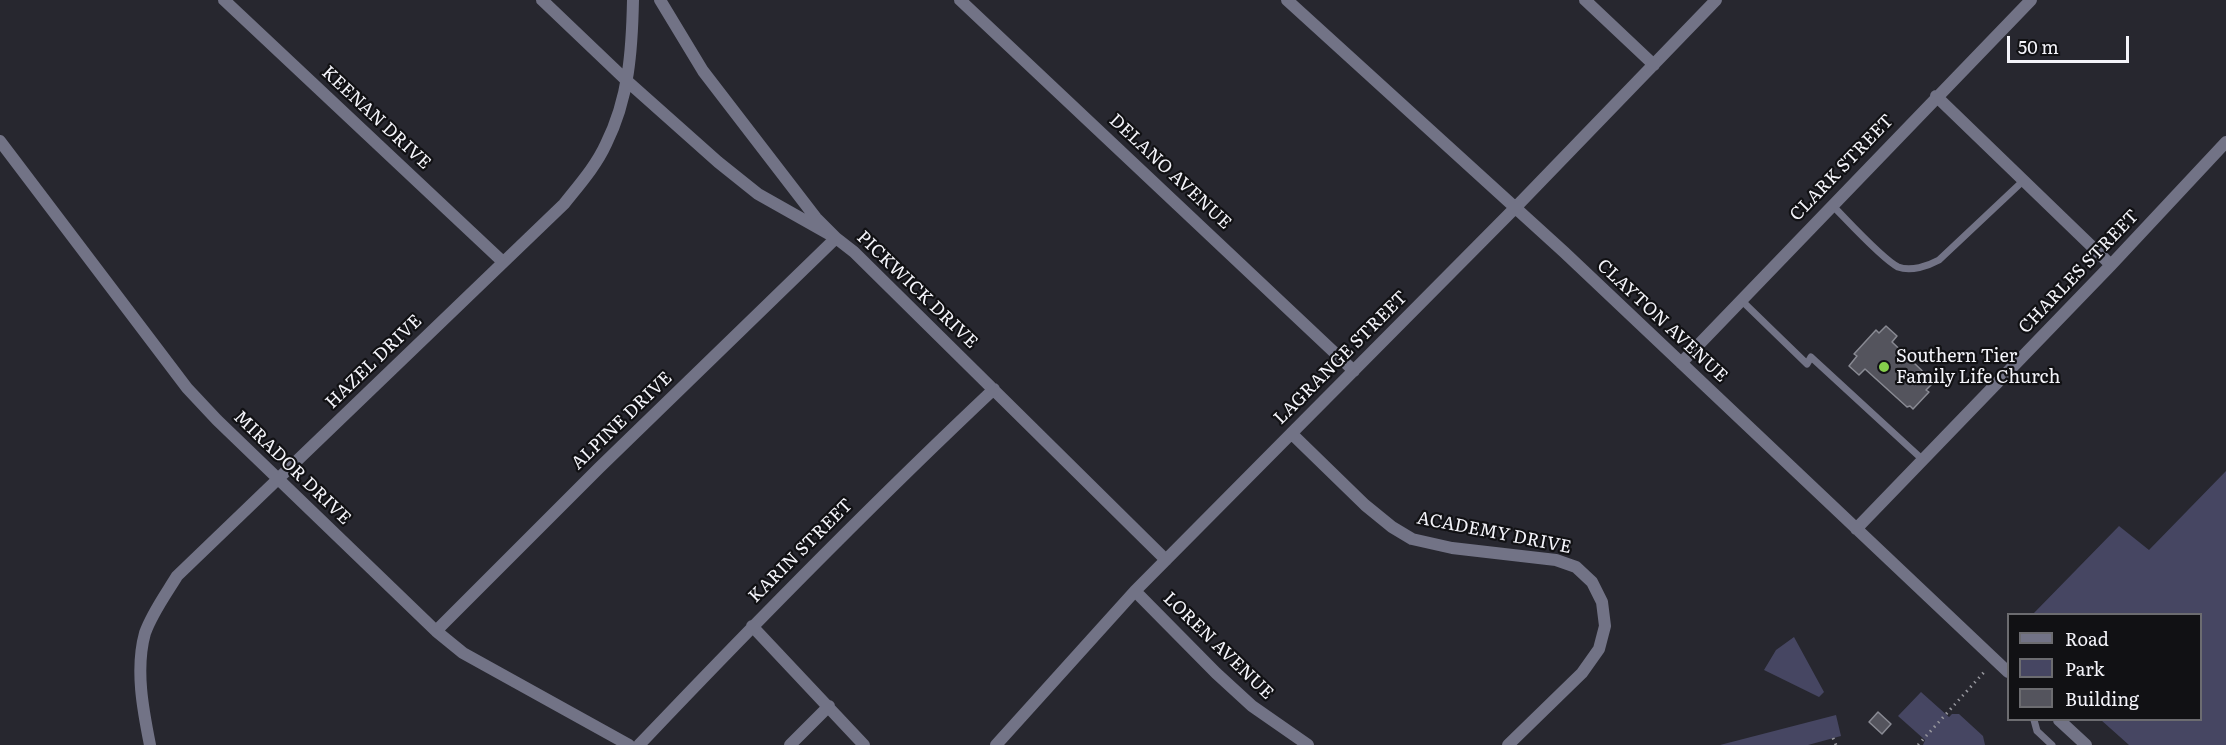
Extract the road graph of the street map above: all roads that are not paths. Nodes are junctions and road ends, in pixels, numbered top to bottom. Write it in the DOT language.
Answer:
graph roads {
  1 [pos="224,0"];
  2 [pos="542,0"];
  3 [pos="633,0"];
  4 [pos="660,0"];
  5 [pos="960,0"];
  6 [pos="1287,0"];
  7 [pos="1585,0"];
  8 [pos="1716,0"];
  9 [pos="2031,0"];
  10 [pos="1653,65"];
  11 [pos="627,81"];
  12 [pos="1936,96"];
  13 [pos="0,141"];
  14 [pos="2226,142"];
  15 [pos="2023,180"];
  16 [pos="1832,205"];
  17 [pos="1514,209"];
  18 [pos="836,238"];
  19 [pos="503,262"];
  20 [pos="2111,266"];
  21 [pos="1740,299"];
  22 [pos="1681,363"];
  23 [pos="1354,370"];
  24 [pos="994,388"];
  25 [pos="1292,434"];
  26 [pos="1923,460"];
  27 [pos="279,480"];
  28 [pos="1856,529"];
  29 [pos="1167,560"];
  30 [pos="1136,591"];
  31 [pos="752,626"];
  32 [pos="436,631"];
  33 [pos="2007,671"];
  34 [pos="829,706"];
  35 [pos="2034,721"];
  36 [pos="2060,721"];
  37 [pos="150,745"];
  38 [pos="629,745"];
  39 [pos="639,745"];
  40 [pos="790,745"];
  41 [pos="864,745"];
  42 [pos="996,745"];
  43 [pos="1308,745"];
  44 [pos="1508,745"];
  45 [pos="2052,745"];
  46 [pos="2086,745"];
  1 -- 19 [label="street, KEENAN DRIVE"];
  2 -- 11 [label="street, PICKWICK DRIVE"];
  3 -- 11 [label="street, HAZEL DRIVE"];
  4 -- 18 [label="street"];
  5 -- 23 [label="street, DELANO AVENUE"];
  6 -- 17 [label="street, CLAYTON AVENUE"];
  7 -- 10 [label="street"];
  8 -- 10 [label="street, LAGRANGE STREET"];
  9 -- 12 [label="street, CLARK STREET"];
  10 -- 17 [label="street, LAGRANGE STREET"];
  11 -- 18 [label="street, PICKWICK DRIVE"];
  11 -- 19 [label="street, HAZEL DRIVE"];
  12 -- 15 [label="street"];
  12 -- 16 [label="street, CLARK STREET"];
  13 -- 27 [label="street, MIRADOR DRIVE"];
  14 -- 20 [label="street, CHARLES STREET"];
  15 -- 16 [label="lane"];
  15 -- 20 [label="street"];
  16 -- 21 [label="street, CLARK STREET"];
  17 -- 22 [label="street, CLAYTON AVENUE"];
  17 -- 23 [label="street, LAGRANGE STREET"];
  18 -- 24 [label="street, PICKWICK DRIVE"];
  18 -- 32 [label="street, ALPINE DRIVE"];
  19 -- 27 [label="street, HAZEL DRIVE"];
  20 -- 26 [label="street, CHARLES STREET"];
  21 -- 22 [label="street, CLARK STREET"];
  21 -- 26 [label="lane"];
  22 -- 28 [label="street, CLAYTON AVENUE"];
  23 -- 25 [label="street, LAGRANGE STREET"];
  24 -- 29 [label="street, PICKWICK DRIVE"];
  24 -- 31 [label="street, KARIN STREET"];
  25 -- 29 [label="street, LAGRANGE STREET"];
  25 -- 44 [label="street, ACADEMY DRIVE"];
  26 -- 28 [label="street, CHARLES STREET"];
  27 -- 32 [label="street, MIRADOR DRIVE"];
  27 -- 37 [label="street, HAZEL DRIVE"];
  28 -- 33 [label="street, CLAYTON AVENUE"];
  29 -- 30 [label="street, LAGRANGE STREET"];
  30 -- 42 [label="street, LAGRANGE STREET"];
  30 -- 43 [label="street, LOREN AVENUE"];
  31 -- 34 [label="street"];
  31 -- 39 [label="street, KARIN STREET"];
  32 -- 38 [label="street, MIRADOR DRIVE"];
  34 -- 40 [label="street"];
  34 -- 41 [label="street"];
  35 -- 45 [label="lane"];
  36 -- 46 [label="street"];
}
